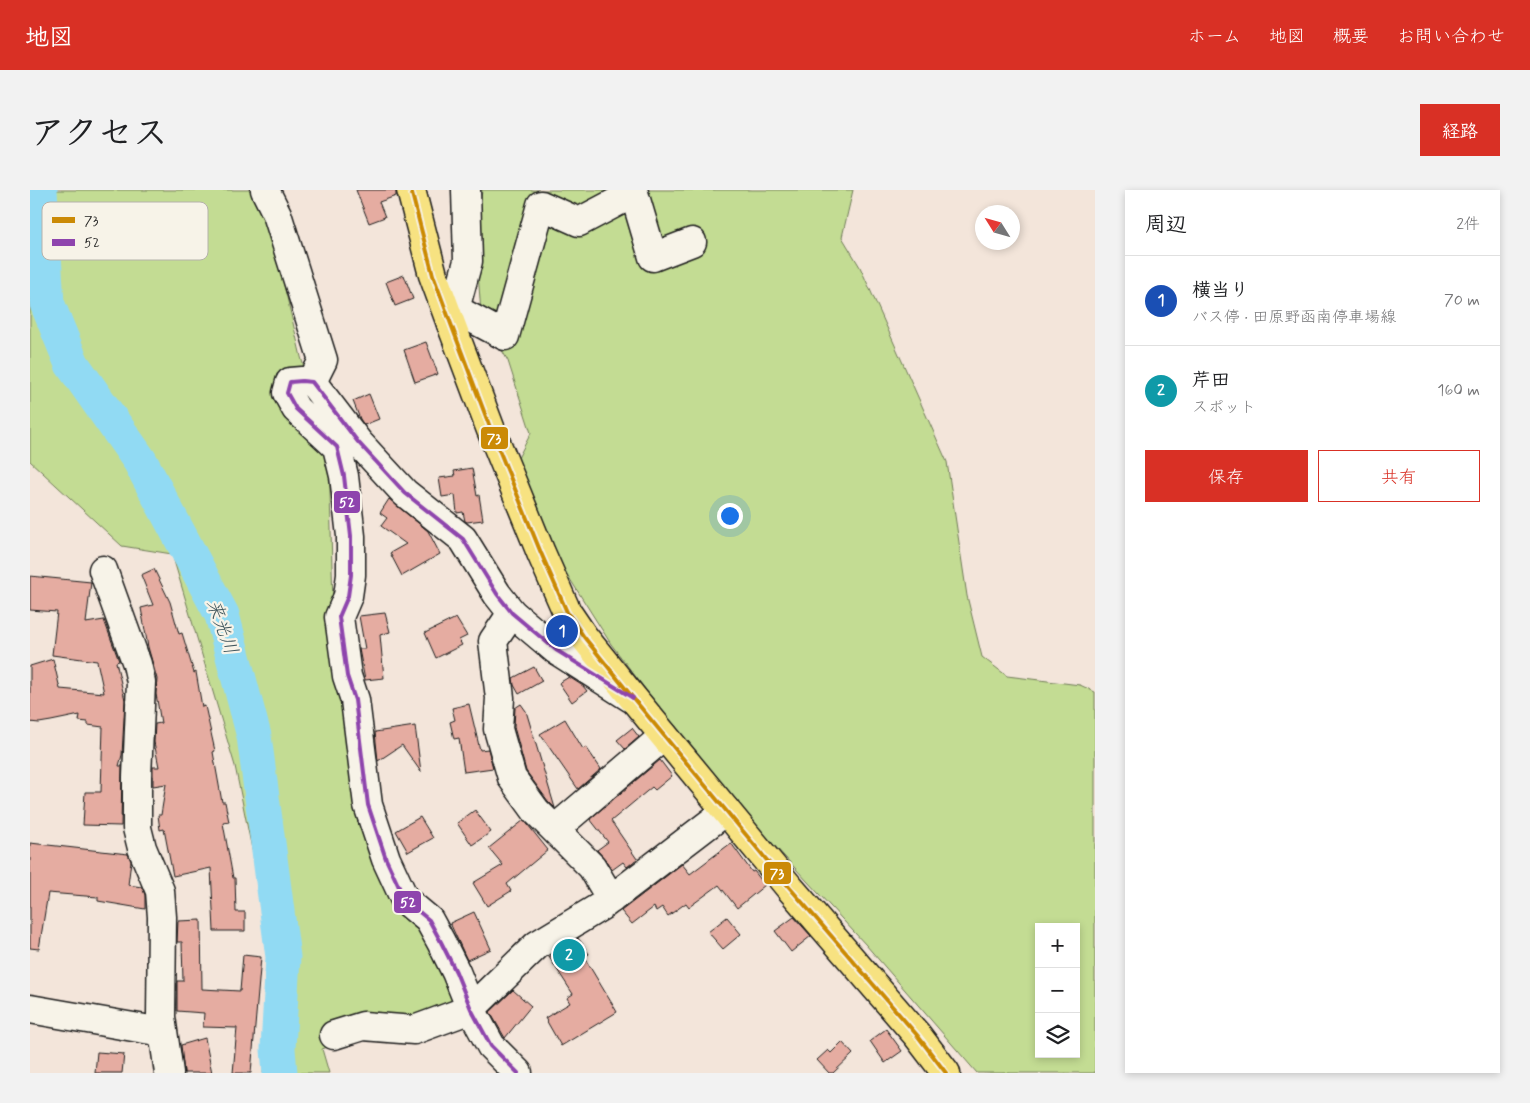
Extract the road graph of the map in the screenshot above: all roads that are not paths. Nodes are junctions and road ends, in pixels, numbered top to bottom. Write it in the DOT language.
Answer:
graph roads {
  1 [pos="265,190"];
  2 [pos="410,190"];
  3 [pos="466,190"];
  4 [pos="692,242"];
  5 [pos="453,316"];
  6 [pos="312,382"];
  7 [pos="103,570"];
  8 [pos="512,613"];
  9 [pos="633,698"];
  10 [pos="664,736"];
  11 [pos="726,811"];
  12 [pos="555,829"];
  13 [pos="610,899"];
  14 [pos="30,1009"];
  15 [pos="471,1009"];
  16 [pos="162,1032"];
  17 [pos="334,1034"];
  18 [pos="169,1073"];
  19 [pos="518,1073"];
  20 [pos="946,1073"];
  1 -- 6 [label="street"];
  2 -- 5 [label="main road"];
  3 -- 5 [label="street"];
  4 -- 5 [label="street"];
  5 -- 9 [label="main road"];
  6 -- 8 [label="street"];
  6 -- 15 [label="street"];
  7 -- 16 [label="street"];
  8 -- 9 [label="street"];
  8 -- 12 [label="street"];
  9 -- 10 [label="main road"];
  10 -- 11 [label="main road"];
  10 -- 12 [label="street"];
  11 -- 13 [label="street"];
  11 -- 20 [label="main road"];
  12 -- 13 [label="street"];
  13 -- 15 [label="street"];
  14 -- 16 [label="street"];
  15 -- 17 [label="street"];
  15 -- 19 [label="street"];
  16 -- 18 [label="street"];
}
